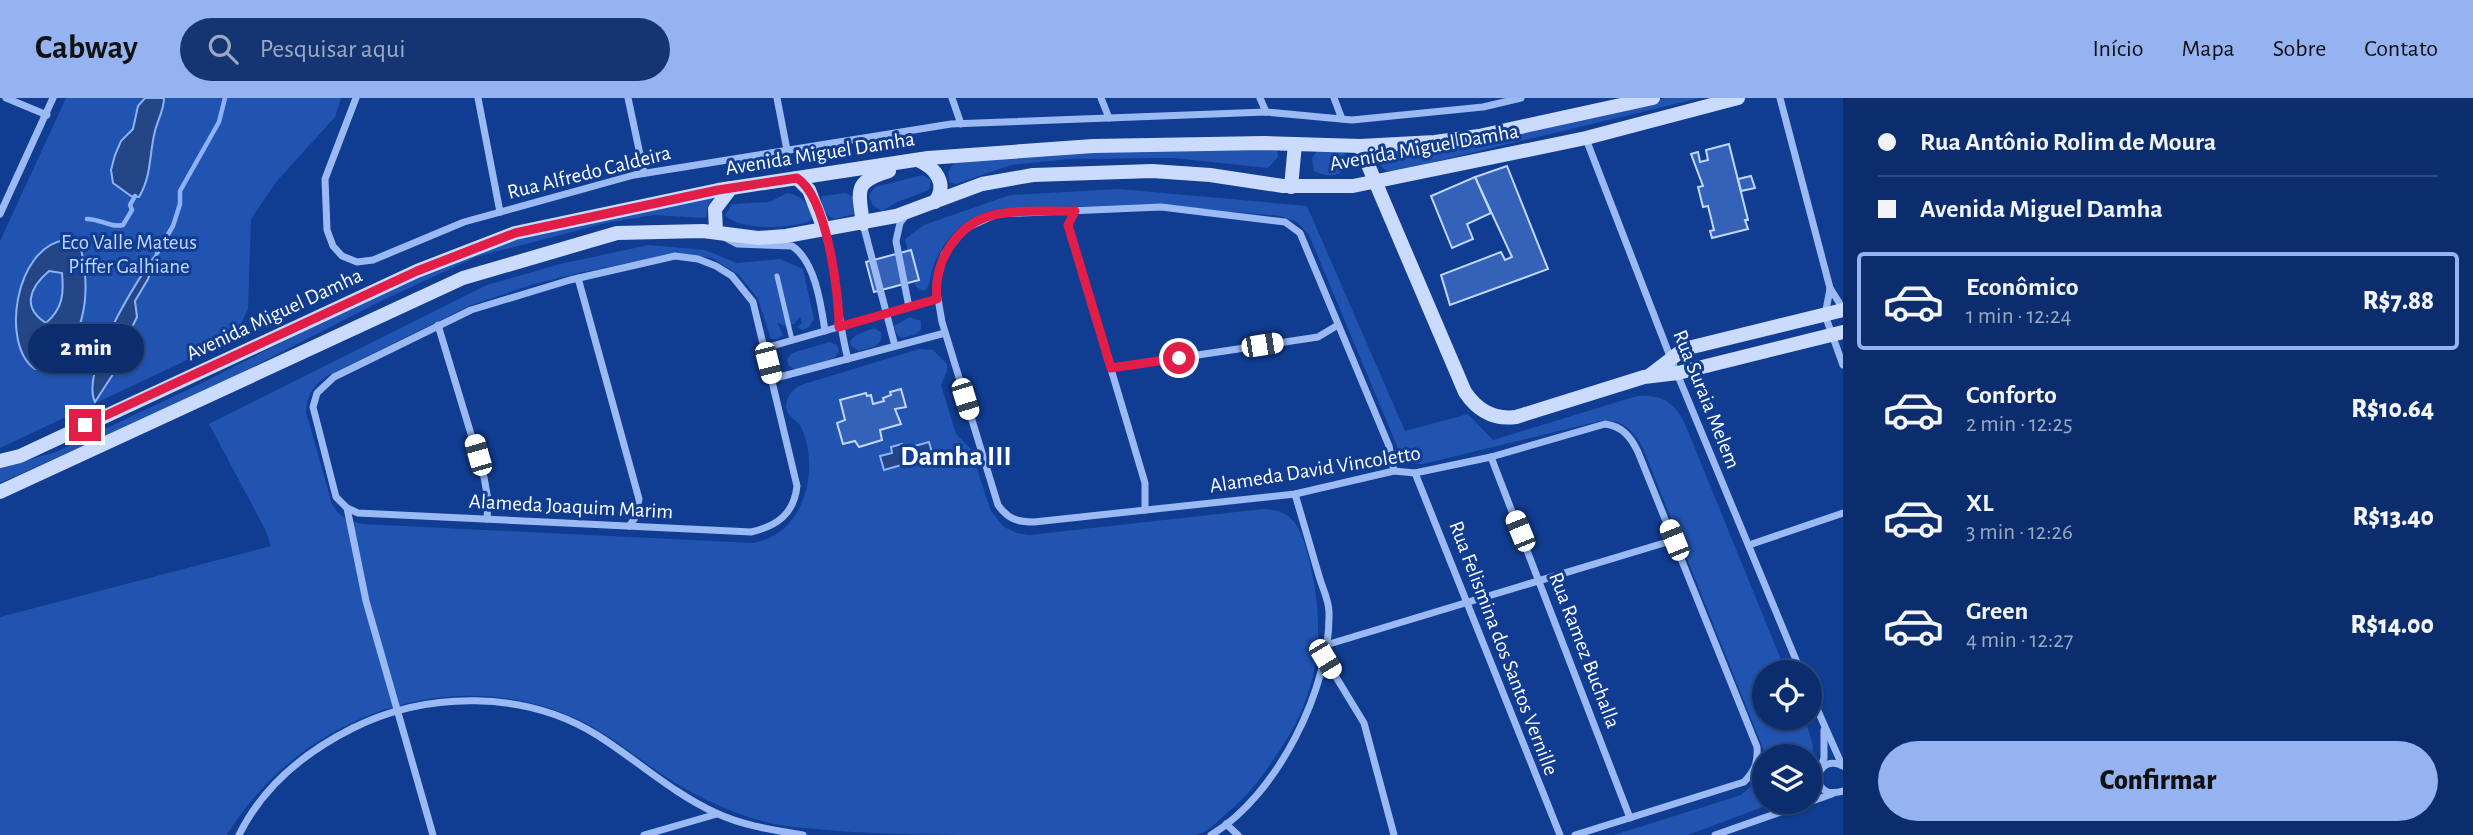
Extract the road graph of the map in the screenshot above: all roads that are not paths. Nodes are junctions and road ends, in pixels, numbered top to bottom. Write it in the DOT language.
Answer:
graph roads {
  1 [pos="6,98"];
  2 [pos="53,98"];
  3 [pos="356,98"];
  4 [pos="478,98"];
  5 [pos="628,98"];
  6 [pos="777,98"];
  7 [pos="952,98"];
  8 [pos="1101,98"];
  9 [pos="1260,98"];
  10 [pos="1334,98"];
  11 [pos="1521,98"];
  12 [pos="1653,98"];
  13 [pos="1738,98"];
  14 [pos="1780,98"];
  15 [pos="1496,101"];
  16 [pos="1266,111"];
  17 [pos="47,115"];
  18 [pos="1109,118"];
  19 [pos="1342,119"];
  20 [pos="961,124"];
  21 [pos="1586,138"];
  22 [pos="1295,144"];
  23 [pos="1360,146"];
  24 [pos="787,150"];
  25 [pos="917,160"];
  26 [pos="644,173"];
  27 [pos="797,178"];
  28 [pos="1377,181"];
  29 [pos="1292,187"];
  30 [pos="731,188"];
  31 [pos="935,202"];
  32 [pos="1075,211"];
  33 [pos="500,212"];
  34 [pos="908,212"];
  35 [pos="0,214"];
  36 [pos="863,223"];
  37 [pos="824,229"];
  38 [pos="716,232"];
  39 [pos="778,276"];
  40 [pos="579,278"];
  41 [pos="1830,288"];
  42 [pos="937,299"];
  43 [pos="909,307"];
  44 [pos="1843,310"];
  45 [pos="886,314"];
  46 [pos="1825,315"];
  47 [pos="438,325"];
  48 [pos="1338,325"];
  49 [pos="839,327"];
  50 [pos="825,331"];
  51 [pos="945,333"];
  52 [pos="1838,333"];
  53 [pos="792,340"];
  54 [pos="895,346"];
  55 [pos="765,348"];
  56 [pos="848,359"];
  57 [pos="1671,359"];
  58 [pos="1843,365"];
  59 [pos="1111,368"];
  60 [pos="1678,373"];
  61 [pos="1650,375"];
  62 [pos="772,379"];
  63 [pos="1491,457"];
  64 [pos="0,461"];
  65 [pos="1394,471"];
  66 [pos="1415,473"];
  67 [pos="0,492"];
  68 [pos="1295,494"];
  69 [pos="347,508"];
  70 [pos="1146,510"];
  71 [pos="1843,513"];
  72 [pos="487,519"];
  73 [pos="629,526"];
  74 [pos="1674,540"];
  75 [pos="1749,545"];
  76 [pos="1539,581"];
  77 [pos="1468,602"];
  78 [pos="1326,645"];
  79 [pos="1325,659"];
  80 [pos="1796,660"];
  81 [pos="398,711"];
  82 [pos="1822,724"];
  83 [pos="1824,729"];
  84 [pos="1822,764"];
  85 [pos="1842,766"];
  86 [pos="1822,770"];
  87 [pos="1822,789"];
  88 [pos="1843,791"];
  89 [pos="1832,794"];
  90 [pos="1822,797"];
  91 [pos="718,814"];
  92 [pos="1774,814"];
  93 [pos="1630,818"];
  94 [pos="1226,824"];
  95 [pos="750,826"];
  96 [pos="239,835"];
  97 [pos="433,835"];
  98 [pos="644,835"];
  99 [pos="746,835"];
  100 [pos="803,835"];
  101 [pos="1211,835"];
  102 [pos="1238,835"];
  103 [pos="1394,835"];
  104 [pos="1560,835"];
  105 [pos="1575,835"];
  106 [pos="1715,835"];
  1 -- 17 [label="street"];
  2 -- 17 [label="street"];
  3 -- 33 [label="street, Rua Alfredo Caldeira"];
  4 -- 33 [label="street"];
  5 -- 26 [label="street"];
  6 -- 24 [label="street"];
  7 -- 20 [label="street"];
  8 -- 18 [label="street"];
  9 -- 16 [label="street"];
  10 -- 19 [label="street"];
  11 -- 15 [label="street, Rua Alfredo Caldeira"];
  12 -- 23 [label="street, Avenida Miguel Damha"];
  13 -- 21 [label="street, Avenida Miguel Damha"];
  14 -- 41 [label="street"];
  15 -- 19 [label="street, Rua Alfredo Caldeira"];
  16 -- 18 [label="street, Rua Alfredo Caldeira"];
  16 -- 19 [label="street, Rua Alfredo Caldeira"];
  17 -- 35 [label="street"];
  18 -- 20 [label="street, Rua Alfredo Caldeira"];
  20 -- 24 [label="street, Rua Alfredo Caldeira"];
  21 -- 28 [label="street, Avenida Miguel Damha"];
  21 -- 57 [label="street, Rua Suraia Melem"];
  22 -- 23 [label="street, Avenida Miguel Damha"];
  22 -- 25 [label="street, Avenida Miguel Damha"];
  22 -- 29 [label="street"];
  23 -- 28 [label="street"];
  24 -- 26 [label="street, Rua Alfredo Caldeira"];
  25 -- 27 [label="street, Avenida Miguel Damha"];
  25 -- 31 [label="street"];
  25 -- 36 [label="street"];
  26 -- 33 [label="street, Rua Alfredo Caldeira"];
  27 -- 30 [label="street, Avenida Miguel Damha"];
  27 -- 37 [label="street"];
  28 -- 29 [label="street, Avenida Miguel Damha"];
  28 -- 61 [label="street"];
  29 -- 31 [label="street, Avenida Miguel Damha"];
  30 -- 38 [label="street"];
  30 -- 64 [label="street, Avenida Miguel Damha"];
  31 -- 34 [label="street, Avenida Miguel Damha"];
  32 -- 42 [label="street"];
  32 -- 48 [label="street"];
  32 -- 59 [label="street"];
  34 -- 36 [label="street, Avenida Miguel Damha"];
  34 -- 43 [label="street"];
  36 -- 37 [label="street, Avenida Miguel Damha"];
  36 -- 45 [label="street"];
  37 -- 38 [label="street, Avenida Miguel Damha"];
  37 -- 49 [label="street"];
  38 -- 50 [label="street"];
  38 -- 67 [label="street, Avenida Miguel Damha"];
  39 -- 53 [label="lane"];
  40 -- 47 [label="street"];
  40 -- 55 [label="street"];
  40 -- 73 [label="street"];
  41 -- 44 [label="street"];
  41 -- 46 [label="street"];
  42 -- 43 [label="street"];
  42 -- 51 [label="street"];
  43 -- 45 [label="street"];
  44 -- 46 [label="street"];
  45 -- 49 [label="street"];
  45 -- 54 [label="street"];
  46 -- 52 [label="street"];
  46 -- 57 [label="street"];
  47 -- 69 [label="street"];
  47 -- 72 [label="street"];
  48 -- 59 [label="street"];
  48 -- 65 [label="street"];
  49 -- 50 [label="street"];
  49 -- 56 [label="street"];
  50 -- 53 [label="street"];
  51 -- 54 [label="street"];
  51 -- 70 [label="street, Alameda David Vincoletto"];
  52 -- 58 [label="street"];
  52 -- 60 [label="street"];
  53 -- 55 [label="street"];
  54 -- 56 [label="street"];
  55 -- 62 [label="street"];
  56 -- 62 [label="street"];
  57 -- 60 [label="street, Rua Suraia Melem"];
  57 -- 61 [label="street"];
  59 -- 70 [label="street"];
  60 -- 61 [label="street"];
  60 -- 75 [label="street, Rua Suraia Melem"];
  62 -- 73 [label="street, Alameda Joaquim Marim"];
  63 -- 66 [label="street, Alameda David Vincoletto"];
  63 -- 74 [label="street, Alameda David Vincoletto"];
  63 -- 76 [label="street, Rua Ramez Buchalla"];
  65 -- 66 [label="street, Alameda David Vincoletto"];
  65 -- 68 [label="street, Alameda David Vincoletto"];
  66 -- 77 [label="street, Rua Felismina dos Santos Vernille"];
  68 -- 70 [label="street, Alameda David Vincoletto"];
  68 -- 78 [label="street"];
  69 -- 72 [label="street, Alameda Joaquim Marim"];
  69 -- 81 [label="street"];
  71 -- 75 [label="street"];
  72 -- 73 [label="street, Alameda Joaquim Marim"];
  74 -- 76 [label="street"];
  74 -- 93 [label="street"];
  75 -- 80 [label="street, Rua Suraia Melem"];
  76 -- 77 [label="street"];
  76 -- 93 [label="street, Rua Ramez Buchalla"];
  77 -- 78 [label="street"];
  77 -- 104 [label="street, Rua Felismina dos Santos Vernille"];
  78 -- 79 [label="street"];
  79 -- 94 [label="street"];
  79 -- 103 [label="street"];
  81 -- 91 [label="street"];
  81 -- 96 [label="street"];
  81 -- 97 [label="street"];
  82 -- 83 [label="street"];
  83 -- 84 [label="street"];
  83 -- 85 [label="street"];
  85 -- 86 [label="street"];
  87 -- 89 [label="street"];
  88 -- 89 [label="street"];
  89 -- 90 [label="street"];
  91 -- 95 [label="street"];
  91 -- 98 [label="street"];
  92 -- 106 [label="street"];
  93 -- 105 [label="street"];
  94 -- 101 [label="street"];
  94 -- 102 [label="street"];
  95 -- 99 [label="street"];
  95 -- 100 [label="street"];
}
